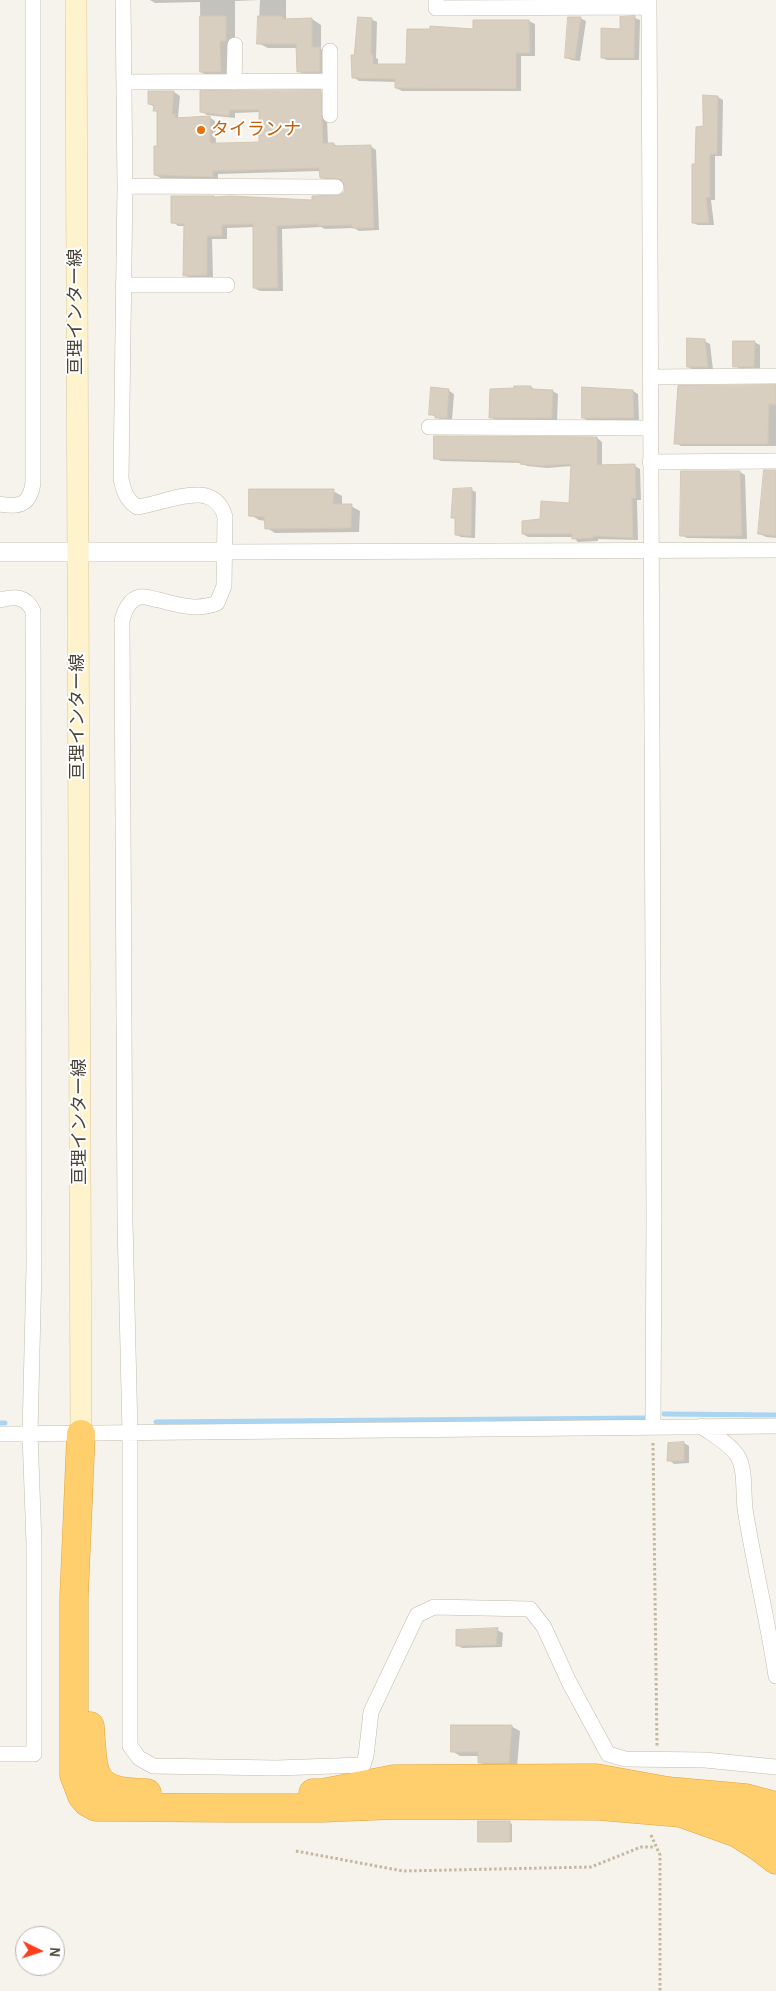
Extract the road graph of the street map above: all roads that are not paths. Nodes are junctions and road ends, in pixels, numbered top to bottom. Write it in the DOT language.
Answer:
graph roads {
  1 [pos="33,0"];
  2 [pos="76,0"];
  3 [pos="123,0"];
  4 [pos="436,0"];
  5 [pos="649,4"];
  6 [pos="235,45"];
  7 [pos="330,51"];
  8 [pos="330,81"];
  9 [pos="124,82"];
  10 [pos="234,82"];
  11 [pos="330,115"];
  12 [pos="124,186"];
  13 [pos="336,187"];
  14 [pos="123,285"];
  15 [pos="227,285"];
  16 [pos="776,376"];
  17 [pos="651,377"];
  18 [pos="429,427"];
  19 [pos="650,428"];
  20 [pos="776,461"];
  21 [pos="650,462"];
  22 [pos="0,504"];
  23 [pos="651,550"];
  24 [pos="776,550"];
  25 [pos="77,551"];
  26 [pos="0,552"];
  27 [pos="224,552"];
  28 [pos="0,600"];
  29 [pos="701,1426"];
  30 [pos="776,1426"];
  31 [pos="653,1427"];
  32 [pos="130,1433"];
  33 [pos="0,1434"];
  34 [pos="30,1434"];
  35 [pos="82,1434"];
  36 [pos="776,1676"];
  37 [pos="0,1754"];
  38 [pos="776,1767"];
  39 [pos="682,1803"];
  40 [pos="776,1806"];
  41 [pos="776,1829"];
  42 [pos="776,1860"];
  1 -- 22 [label="street"];
  2 -- 25 [label="main road, 亘理インター線"];
  3 -- 9 [label="street"];
  4 -- 5 [label="street"];
  5 -- 17 [label="street"];
  6 -- 10 [label="street"];
  7 -- 8 [label="street"];
  8 -- 10 [label="street"];
  8 -- 11 [label="street"];
  9 -- 10 [label="street"];
  9 -- 12 [label="street"];
  12 -- 13 [label="street"];
  12 -- 14 [label="street"];
  14 -- 15 [label="street"];
  14 -- 27 [label="street"];
  16 -- 17 [label="street"];
  17 -- 19 [label="street"];
  18 -- 19 [label="street"];
  19 -- 21 [label="street"];
  20 -- 21 [label="street"];
  21 -- 23 [label="street"];
  23 -- 24 [label="street"];
  23 -- 27 [label="street"];
  23 -- 31 [label="street"];
  25 -- 26 [label="street"];
  25 -- 27 [label="street"];
  25 -- 35 [label="main road, 亘理インター線"];
  27 -- 32 [label="street"];
  28 -- 34 [label="street"];
  29 -- 30 [label="street"];
  29 -- 31 [label="street"];
  29 -- 36 [label="street"];
  31 -- 32 [label="street"];
  32 -- 35 [label="street"];
  32 -- 38 [label="street"];
  33 -- 34 [label="street"];
  34 -- 35 [label="street"];
  34 -- 37 [label="street"];
  35 -- 39 [label="highway"];
  39 -- 40 [label="highway"];
  39 -- 41 [label="highway"];
  39 -- 42 [label="highway"];
}
